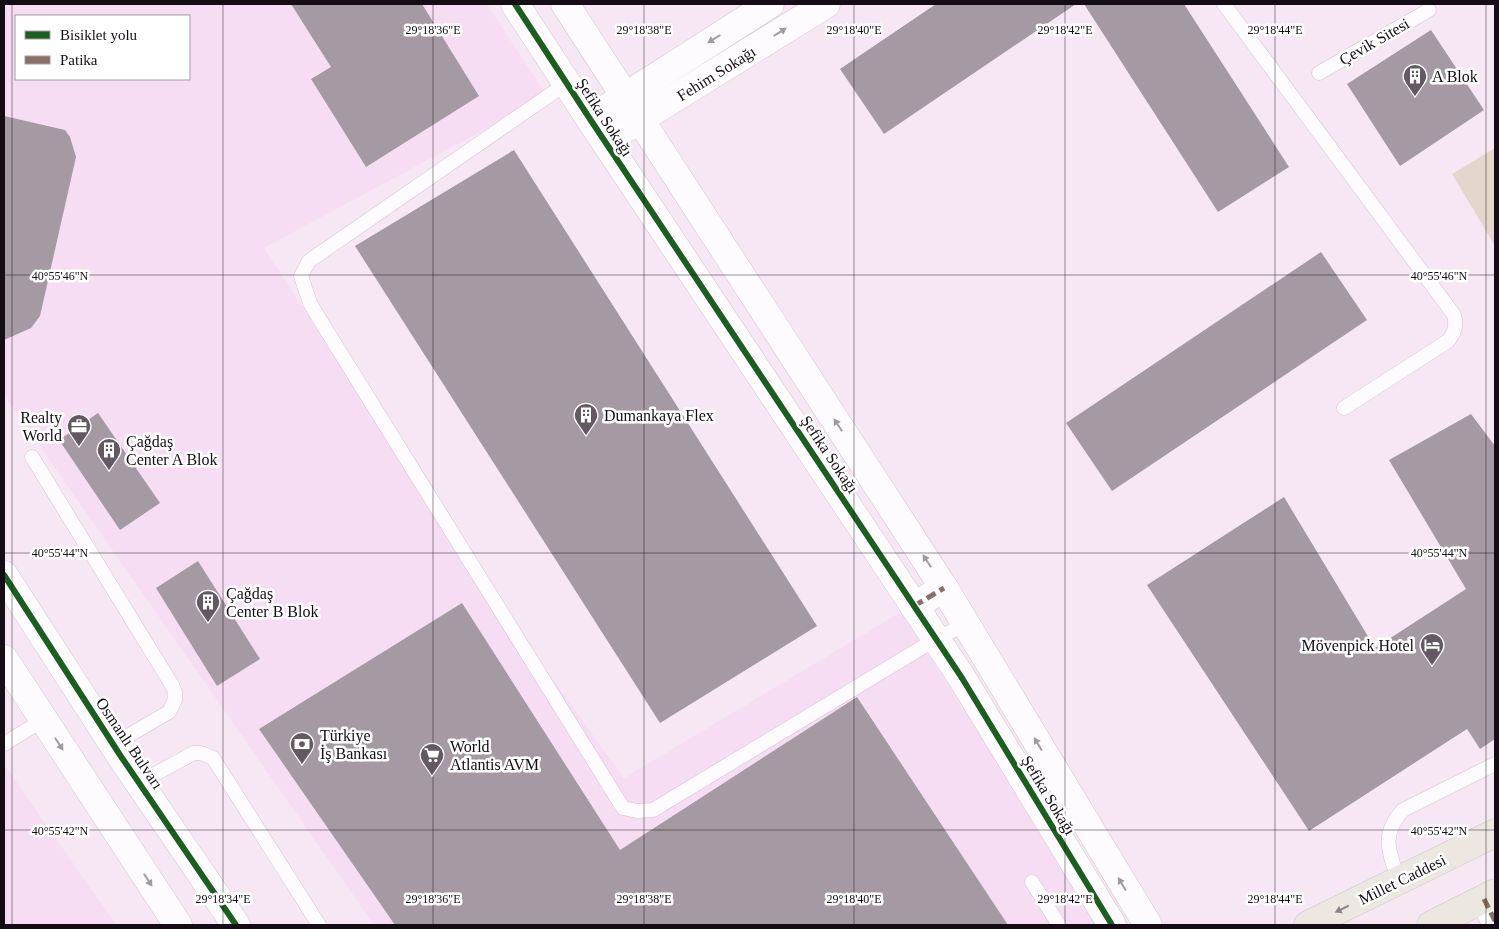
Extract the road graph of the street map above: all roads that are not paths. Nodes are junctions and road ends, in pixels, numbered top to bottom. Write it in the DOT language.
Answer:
graph roads {
  1 [pos="515,4"];
  2 [pos="565,4"];
  3 [pos="770,4"];
  4 [pos="826,4"];
  5 [pos="1224,4"];
  6 [pos="1431,6"];
  7 [pos="1319,73"];
  8 [pos="567,83"];
  9 [pos="625,96"];
  10 [pos="640,120"];
  11 [pos="598,130"];
  12 [pos="1344,408"];
  13 [pos="32,457"];
  14 [pos="4,575"];
  15 [pos="944,588"];
  16 [pos="914,606"];
  17 [pos="966,624"];
  18 [pos="936,638"];
  19 [pos="4,659"];
  20 [pos="44,720"];
  21 [pos="4,744"];
  22 [pos="114,744"];
  23 [pos="1495,764"];
  24 [pos="140,782"];
  25 [pos="1495,833"];
  26 [pos="1399,881"];
  27 [pos="1032,882"];
  28 [pos="1491,904"];
  29 [pos="178,925"];
  30 [pos="236,925"];
  31 [pos="319,925"];
  32 [pos="1060,925"];
  33 [pos="1112,925"];
  34 [pos="1148,925"];
  35 [pos="1308,925"];
  36 [pos="1431,925"];
  1 -- 8 [label="street, Şefika Sokağı"];
  2 -- 9 [label="street, Şefika Sokağı"];
  3 -- 9 [label="street, Fehim Sokağı, one-way"];
  10 -- 4 [label="street, Fehim Sokağı, one-way"];
  5 -- 12 [label="lane"];
  6 -- 7 [label="lane, Çevik Sitesi"];
  8 -- 11 [label="street, Şefika Sokağı"];
  8 -- 18 [label="lane"];
  9 -- 10 [label="street, Şefika Sokağı"];
  9 -- 11 [label="street, Fehim Sokağı"];
  10 -- 11 [label="street, Fehim Sokağı"];
  15 -- 10 [label="street, Şefika Sokağı, one-way"];
  11 -- 16 [label="street, Şefika Sokağı"];
  13 -- 22 [label="lane"];
  14 -- 22 [label="street, Osmanlı Bulvarı"];
  15 -- 16 [label="street"];
  15 -- 17 [label="street, Şefika Sokağı"];
  16 -- 18 [label="street, Şefika Sokağı"];
  17 -- 18 [label="lane"];
  34 -- 17 [label="street, Şefika Sokağı, one-way"];
  18 -- 33 [label="street, Şefika Sokağı"];
  19 -- 20 [label="street"];
  20 -- 21 [label="lane"];
  20 -- 29 [label="street, one-way"];
  22 -- 24 [label="street, Osmanlı Bulvarı"];
  23 -- 26 [label="lane"];
  24 -- 30 [label="street, Osmanlı Bulvarı"];
  24 -- 31 [label="lane"];
  25 -- 26 [label="main road, Millet Caddesi"];
  26 -- 35 [label="main road, Millet Caddesi, one-way"];
  27 -- 32 [label="lane"];
  28 -- 36 [label="main road"];
}
